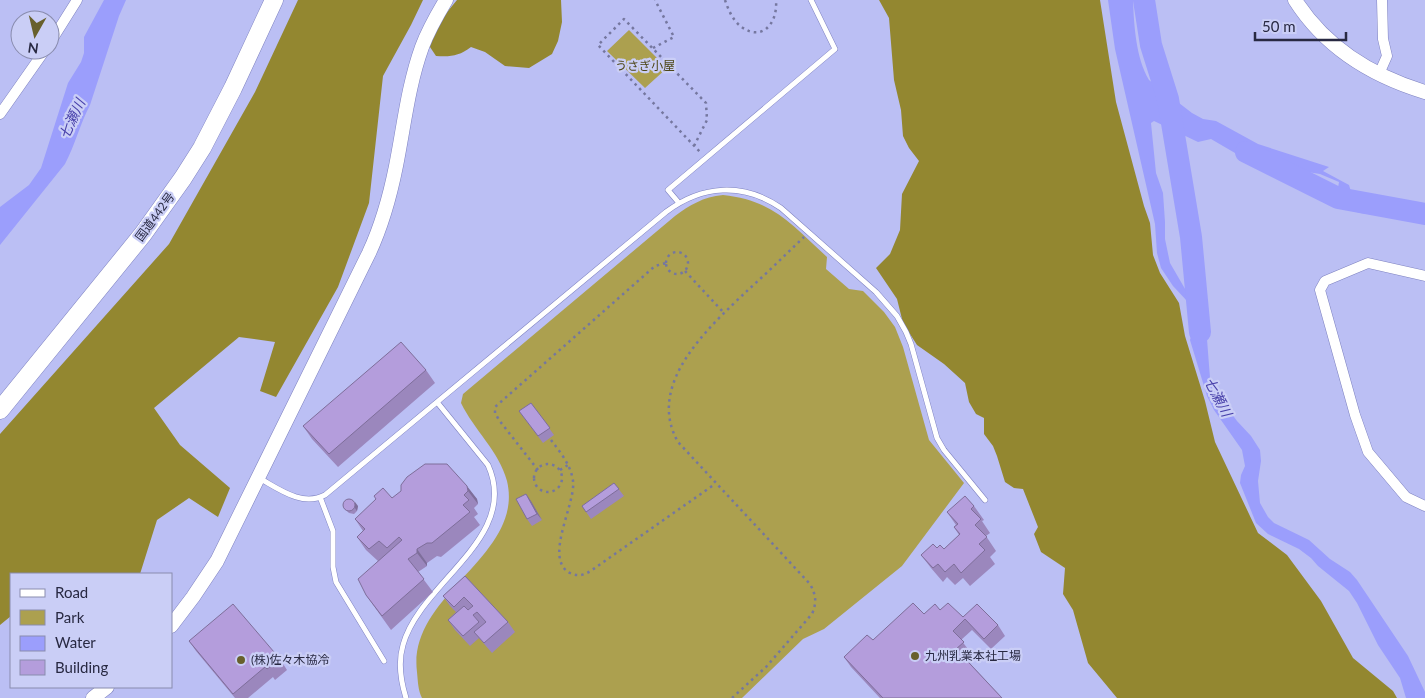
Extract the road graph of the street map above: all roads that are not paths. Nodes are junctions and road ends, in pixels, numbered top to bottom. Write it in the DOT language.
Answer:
graph roads {
  1 [pos="77,0"];
  2 [pos="274,0"];
  3 [pos="446,0"];
  4 [pos="811,0"];
  5 [pos="1295,0"];
  6 [pos="1382,0"];
  7 [pos="60,27"];
  8 [pos="38,60"];
  9 [pos="1379,74"];
  10 [pos="1425,92"];
  11 [pos="0,114"];
  12 [pos="679,203"];
  13 [pos="1425,276"];
  14 [pos="437,402"];
  15 [pos="0,410"];
  16 [pos="258,478"];
  17 [pos="320,497"];
  18 [pos="984,500"];
  19 [pos="1425,506"];
  20 [pos="172,625"];
  21 [pos="384,662"];
  22 [pos="106,688"];
  23 [pos="93,698"];
  24 [pos="406,698"];
  1 -- 7 [label="street"];
  2 -- 15 [label="highway, 国道442号"];
  3 -- 16 [label="street"];
  4 -- 12 [label="lane"];
  5 -- 9 [label="street"];
  6 -- 9 [label="street"];
  8 -- 11 [label="street"];
  9 -- 10 [label="street"];
  12 -- 14 [label="lane"];
  12 -- 18 [label="lane"];
  13 -- 19 [label="street"];
  14 -- 17 [label="lane"];
  14 -- 24 [label="lane"];
  16 -- 17 [label="lane"];
  16 -- 20 [label="street"];
  17 -- 21 [label="lane"];
  22 -- 23 [label="street"];
}
